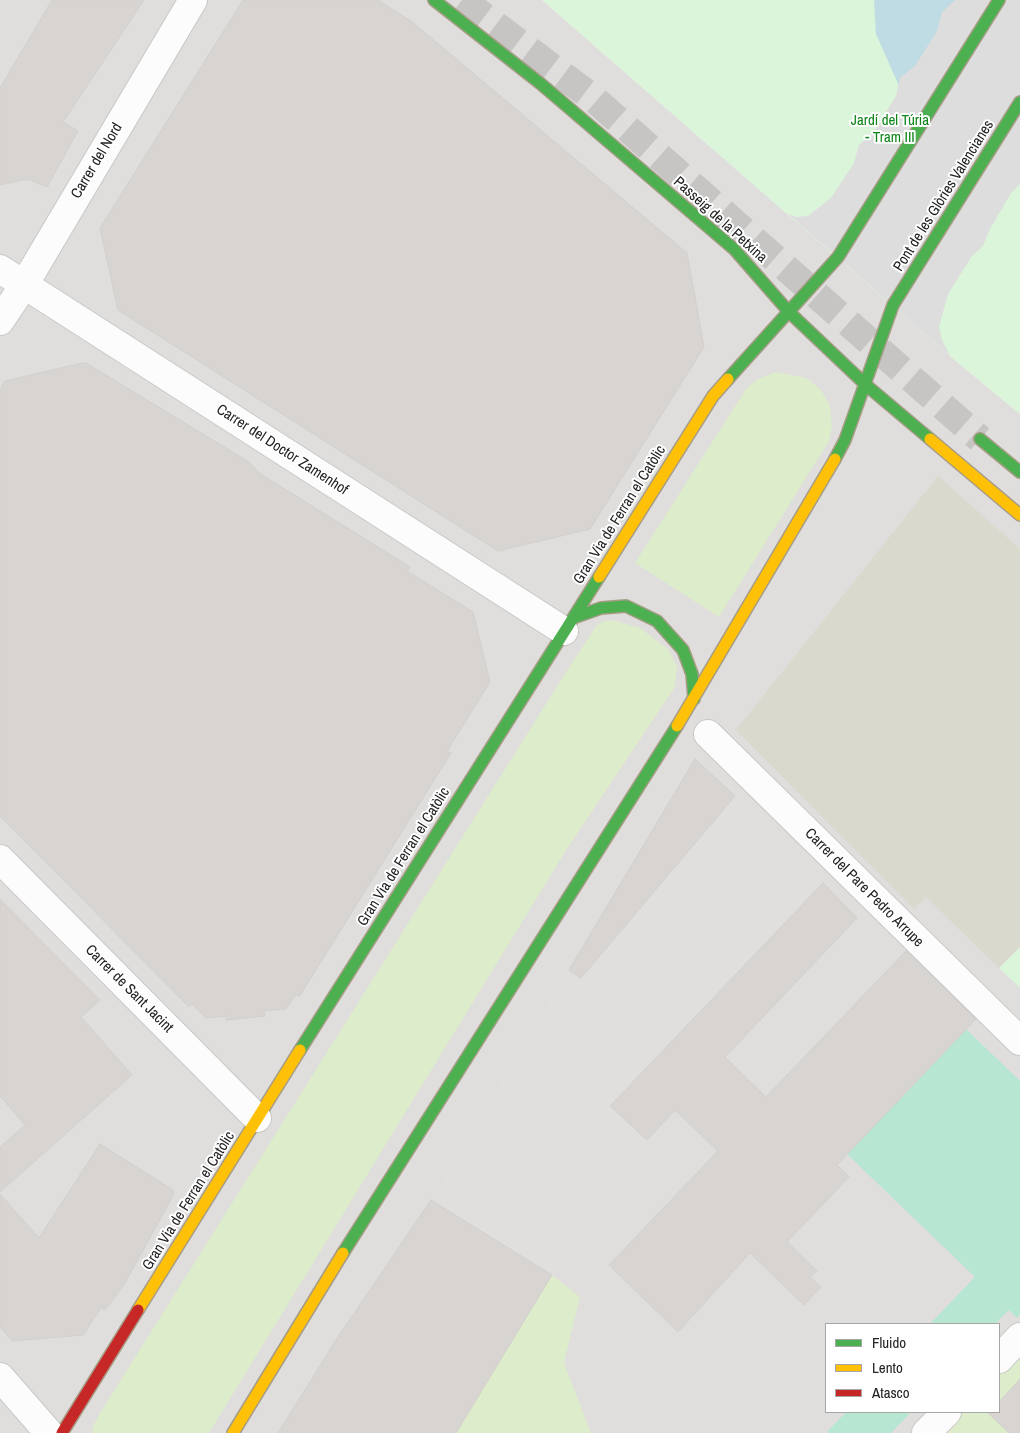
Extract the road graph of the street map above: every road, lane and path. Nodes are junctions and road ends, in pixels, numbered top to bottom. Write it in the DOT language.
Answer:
graph roads {
  1 [pos="193,0"];
  2 [pos="434,0"];
  3 [pos="999,0"];
  4 [pos="1020,102"];
  5 [pos="0,269"];
  6 [pos="24,285"];
  7 [pos="789,312"];
  8 [pos="0,321"];
  9 [pos="866,385"];
  10 [pos="980,439"];
  11 [pos="1020,472"];
  12 [pos="1020,515"];
  13 [pos="568,624"];
  14 [pos="694,698"];
  15 [pos="708,734"];
  16 [pos="0,859"];
  17 [pos="1020,1041"];
  18 [pos="258,1118"];
  19 [pos="1020,1337"];
  20 [pos="1000,1358"];
  21 [pos="0,1377"];
  22 [pos="946,1413"];
  23 [pos="49,1433"];
  24 [pos="62,1433"];
  25 [pos="233,1433"];
  26 [pos="926,1433"];
  1 -- 6 [label="street, Carrer del Nord"];
  2 -- 7 [label="main road, Passeig de la Petxina"];
  3 -- 7 [label="main road, Gran Via de Ferran el Catòlic"];
  4 -- 9 [label="main road, Pont de les Glòries Valencianes"];
  5 -- 6 [label="street, Carrer del Doctor Zamenhof"];
  6 -- 8 [label="street, Carrer del Nord"];
  6 -- 13 [label="street, Carrer del Doctor Zamenhof"];
  7 -- 9 [label="main road, Passeig de la Petxina"];
  7 -- 13 [label="main road, Gran Via de Ferran el Catòlic"];
  9 -- 12 [label="main road, Passeig de la Petxina"];
  9 -- 14 [label="main road"];
  10 -- 11 [label="main road"];
  13 -- 14 [label="main road"];
  13 -- 18 [label="main road, Gran Via de Ferran el Catòlic"];
  14 -- 25 [label="main road"];
  15 -- 17 [label="street, Carrer del Pare Pedro Arrupe"];
  16 -- 18 [label="street, Carrer de Sant Jacint"];
  18 -- 24 [label="main road, Gran Via de Ferran el Catòlic"];
  19 -- 20 [label="street"];
  21 -- 23 [label="street"];
  22 -- 26 [label="street"];
}
